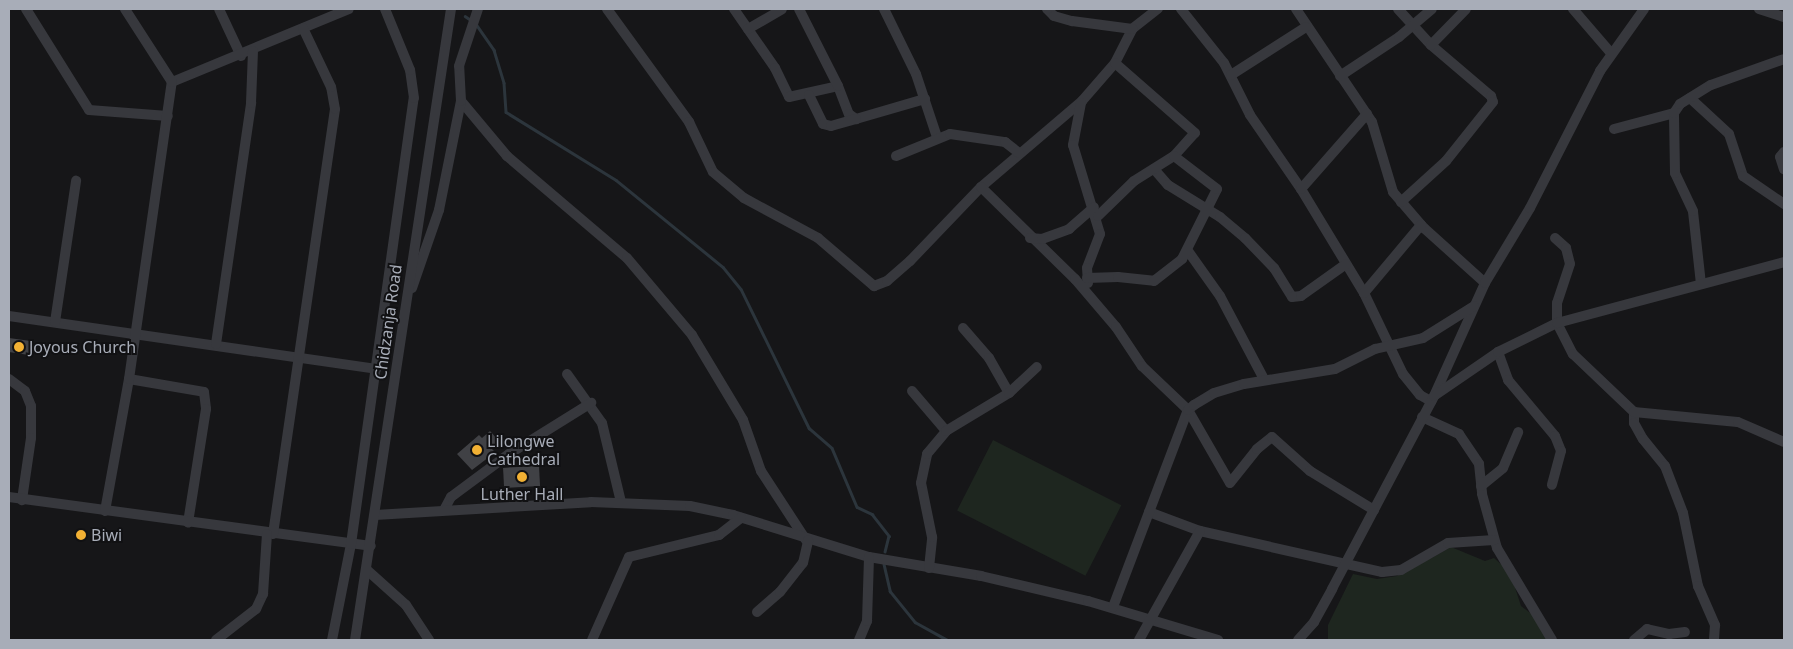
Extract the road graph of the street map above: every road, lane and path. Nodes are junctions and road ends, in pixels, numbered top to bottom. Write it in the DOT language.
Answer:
graph roads {
  1 [pos="26,9"];
  2 [pos="125,9"];
  3 [pos="219,9"];
  4 [pos="350,9"];
  5 [pos="385,9"];
  6 [pos="452,9"];
  7 [pos="478,9"];
  8 [pos="607,9"];
  9 [pos="734,9"];
  10 [pos="782,9"];
  11 [pos="799,9"];
  12 [pos="884,9"];
  13 [pos="1047,9"];
  14 [pos="1158,9"];
  15 [pos="1181,9"];
  16 [pos="1287,9"];
  17 [pos="1398,9"];
  18 [pos="1432,9"];
  19 [pos="1466,9"];
  20 [pos="1573,9"];
  21 [pos="1644,9"];
  22 [pos="1759,9"];
  23 [pos="1298,13"];
  24 [pos="1784,17"];
  25 [pos="1414,26"];
  26 [pos="1306,27"];
  27 [pos="303,28"];
  28 [pos="748,29"];
  29 [pos="1132,29"];
  30 [pos="1431,45"];
  31 [pos="253,51"];
  32 [pos="1611,53"];
  33 [pos="241,56"];
  34 [pos="1784,59"];
  35 [pos="1115,63"];
  36 [pos="1231,75"];
  37 [pos="1340,76"];
  38 [pos="172,82"];
  39 [pos="838,86"];
  40 [pos="809,95"];
  41 [pos="1690,98"];
  42 [pos="925,99"];
  43 [pos="461,101"];
  44 [pos="1082,101"];
  45 [pos="1674,112"];
  46 [pos="1367,114"];
  47 [pos="168,116"];
  48 [pos="856,119"];
  49 [pos="1614,130"];
  50 [pos="938,137"];
  51 [pos="1784,152"];
  52 [pos="1019,153"];
  53 [pos="896,156"];
  54 [pos="1174,156"];
  55 [pos="1784,168"];
  56 [pos="1154,169"];
  57 [pos="76,181"];
  58 [pos="981,187"];
  59 [pos="1301,189"];
  60 [pos="1401,202"];
  61 [pos="1784,204"];
  62 [pos="1208,210"];
  63 [pos="1096,212"];
  64 [pos="1421,225"];
  65 [pos="1030,237"];
  66 [pos="1555,238"];
  67 [pos="1188,251"];
  68 [pos="1784,262"];
  69 [pos="1346,264"];
  70 [pos="1087,278"];
  71 [pos="1485,283"];
  72 [pos="1701,284"];
  73 [pos="1364,293"];
  74 [pos="1089,294"];
  75 [pos="406,305"];
  76 [pos="1474,306"];
  77 [pos="9,316"];
  78 [pos="55,322"];
  79 [pos="1557,323"];
  80 [pos="963,328"];
  81 [pos="135,332"];
  82 [pos="216,344"];
  83 [pos="1388,346"];
  84 [pos="1498,352"];
  85 [pos="297,357"];
  86 [pos="1037,367"];
  87 [pos="376,370"];
  88 [pos="567,374"];
  89 [pos="9,379"];
  90 [pos="129,379"];
  91 [pos="1264,379"];
  92 [pos="912,391"];
  93 [pos="1009,393"];
  94 [pos="1433,398"];
  95 [pos="591,403"];
  96 [pos="1188,410"];
  97 [pos="1634,412"];
  98 [pos="1422,417"];
  99 [pos="946,431"];
  100 [pos="1518,432"];
  101 [pos="1784,442"];
  102 [pos="1552,484"];
  103 [pos="1480,486"];
  104 [pos="9,497"];
  105 [pos="22,500"];
  106 [pos="621,502"];
  107 [pos="444,510"];
  108 [pos="1374,510"];
  109 [pos="104,511"];
  110 [pos="1149,512"];
  111 [pos="375,516"];
  112 [pos="741,518"];
  113 [pos="188,523"];
  114 [pos="1200,531"];
  115 [pos="270,534"];
  116 [pos="1494,540"];
  117 [pos="807,541"];
  118 [pos="351,544"];
  119 [pos="371,546"];
  120 [pos="869,558"];
  121 [pos="1344,566"];
  122 [pos="928,568"];
  123 [pos="367,570"];
  124 [pos="1113,607"];
  125 [pos="757,612"];
  126 [pos="1151,622"];
  127 [pos="1685,632"];
  128 [pos="216,640"];
  129 [pos="332,640"];
  130 [pos="355,640"];
  131 [pos="430,640"];
  132 [pos="592,640"];
  133 [pos="859,640"];
  134 [pos="1140,640"];
  135 [pos="1218,640"];
  136 [pos="1298,640"];
  137 [pos="1552,640"];
  138 [pos="1634,640"];
  139 [pos="1714,640"];
  1 -- 47 [label="street"];
  2 -- 38 [label="street"];
  3 -- 33 [label="street"];
  4 -- 27 [label="street"];
  5 -- 87 [label="street"];
  6 -- 75 [label="street, Chidzanja Road"];
  7 -- 43 [label="street"];
  8 -- 58 [label="street"];
  9 -- 28 [label="street"];
  10 -- 28 [label="street"];
  11 -- 39 [label="street"];
  12 -- 42 [label="street"];
  13 -- 29 [label="street"];
  14 -- 29 [label="street"];
  15 -- 36 [label="street"];
  16 -- 23 [label="street"];
  17 -- 25 [label="street"];
  18 -- 25 [label="street"];
  19 -- 30 [label="street"];
  20 -- 32 [label="street"];
  21 -- 32 [label="street"];
  22 -- 24 [label="street"];
  23 -- 26 [label="street"];
  25 -- 30 [label="street"];
  25 -- 37 [label="street"];
  26 -- 36 [label="street"];
  26 -- 37 [label="street"];
  27 -- 31 [label="street"];
  27 -- 85 [label="street"];
  28 -- 40 [label="street"];
  29 -- 35 [label="street"];
  30 -- 60 [label="street"];
  31 -- 33 [label="street"];
  31 -- 82 [label="street"];
  32 -- 71 [label="street"];
  33 -- 38 [label="street"];
  34 -- 41 [label="street"];
  35 -- 44 [label="street"];
  35 -- 54 [label="street"];
  36 -- 59 [label="street"];
  37 -- 46 [label="street"];
  38 -- 47 [label="street"];
  39 -- 40 [label="street"];
  39 -- 48 [label="street"];
  40 -- 48 [label="street"];
  41 -- 45 [label="street"];
  41 -- 61 [label="street"];
  42 -- 48 [label="street"];
  42 -- 50 [label="street"];
  43 -- 75 [label="street"];
  43 -- 117 [label="street"];
  44 -- 52 [label="street"];
  44 -- 63 [label="street"];
  45 -- 49 [label="street"];
  45 -- 72 [label="street"];
  46 -- 59 [label="street"];
  46 -- 60 [label="street"];
  47 -- 81 [label="street"];
  50 -- 52 [label="street"];
  50 -- 53 [label="street"];
  51 -- 55 [label="street"];
  52 -- 58 [label="street"];
  54 -- 56 [label="street"];
  54 -- 62 [label="street"];
  56 -- 62 [label="street"];
  56 -- 63 [label="street"];
  57 -- 78 [label="street"];
  58 -- 65 [label="street"];
  59 -- 69 [label="street"];
  60 -- 64 [label="street"];
  62 -- 67 [label="street"];
  62 -- 69 [label="street"];
  63 -- 65 [label="street"];
  63 -- 70 [label="street"];
  64 -- 71 [label="street"];
  64 -- 73 [label="street"];
  65 -- 74 [label="street"];
  66 -- 79 [label="street"];
  67 -- 70 [label="street"];
  67 -- 91 [label="street"];
  68 -- 72 [label="street"];
  69 -- 73 [label="street"];
  70 -- 74 [label="street"];
  71 -- 76 [label="street"];
  72 -- 79 [label="street"];
  73 -- 83 [label="street"];
  74 -- 96 [label="street"];
  75 -- 111 [label="street, Chidzanja Road"];
  76 -- 83 [label="street"];
  76 -- 94 [label="street"];
  77 -- 78 [label="street"];
  78 -- 81 [label="street"];
  79 -- 84 [label="street"];
  79 -- 97 [label="street"];
  80 -- 93 [label="street"];
  81 -- 82 [label="street"];
  81 -- 90 [label="street"];
  82 -- 85 [label="street"];
  83 -- 91 [label="street"];
  83 -- 94 [label="street"];
  84 -- 94 [label="street"];
  84 -- 102 [label="street"];
  85 -- 87 [label="street"];
  85 -- 115 [label="street"];
  86 -- 93 [label="street"];
  87 -- 118 [label="street"];
  88 -- 95 [label="street"];
  89 -- 105 [label="street"];
  90 -- 109 [label="street"];
  90 -- 113 [label="street"];
  91 -- 96 [label="street"];
  92 -- 99 [label="street"];
  93 -- 99 [label="street"];
  94 -- 98 [label="street"];
  95 -- 106 [label="street"];
  95 -- 107 [label="street"];
  96 -- 108 [label="street"];
  96 -- 110 [label="street"];
  97 -- 101 [label="street"];
  97 -- 139 [label="street"];
  98 -- 103 [label="street"];
  98 -- 108 [label="street"];
  99 -- 122 [label="street"];
  100 -- 103 [label="street"];
  103 -- 116 [label="street"];
  104 -- 105 [label="street"];
  105 -- 109 [label="street"];
  106 -- 107 [label="street"];
  106 -- 112 [label="street"];
  107 -- 111 [label="street"];
  108 -- 121 [label="street"];
  109 -- 113 [label="street"];
  110 -- 114 [label="street"];
  110 -- 124 [label="street"];
  111 -- 119 [label="street, Chidzanja Road"];
  112 -- 117 [label="street"];
  112 -- 132 [label="street"];
  113 -- 115 [label="street"];
  114 -- 121 [label="street"];
  114 -- 126 [label="street"];
  115 -- 118 [label="street"];
  115 -- 128 [label="street"];
  116 -- 121 [label="street"];
  116 -- 137 [label="street"];
  117 -- 120 [label="street"];
  117 -- 125 [label="street"];
  118 -- 119 [label="street"];
  118 -- 129 [label="street"];
  119 -- 123 [label="street, Chidzanja Road"];
  120 -- 122 [label="street"];
  120 -- 133 [label="street"];
  121 -- 136 [label="street"];
  122 -- 124 [label="street"];
  123 -- 130 [label="street, Chidzanja Road"];
  123 -- 131 [label="street"];
  124 -- 126 [label="street"];
  126 -- 134 [label="street"];
  126 -- 135 [label="street"];
  127 -- 138 [label="street"];
}
